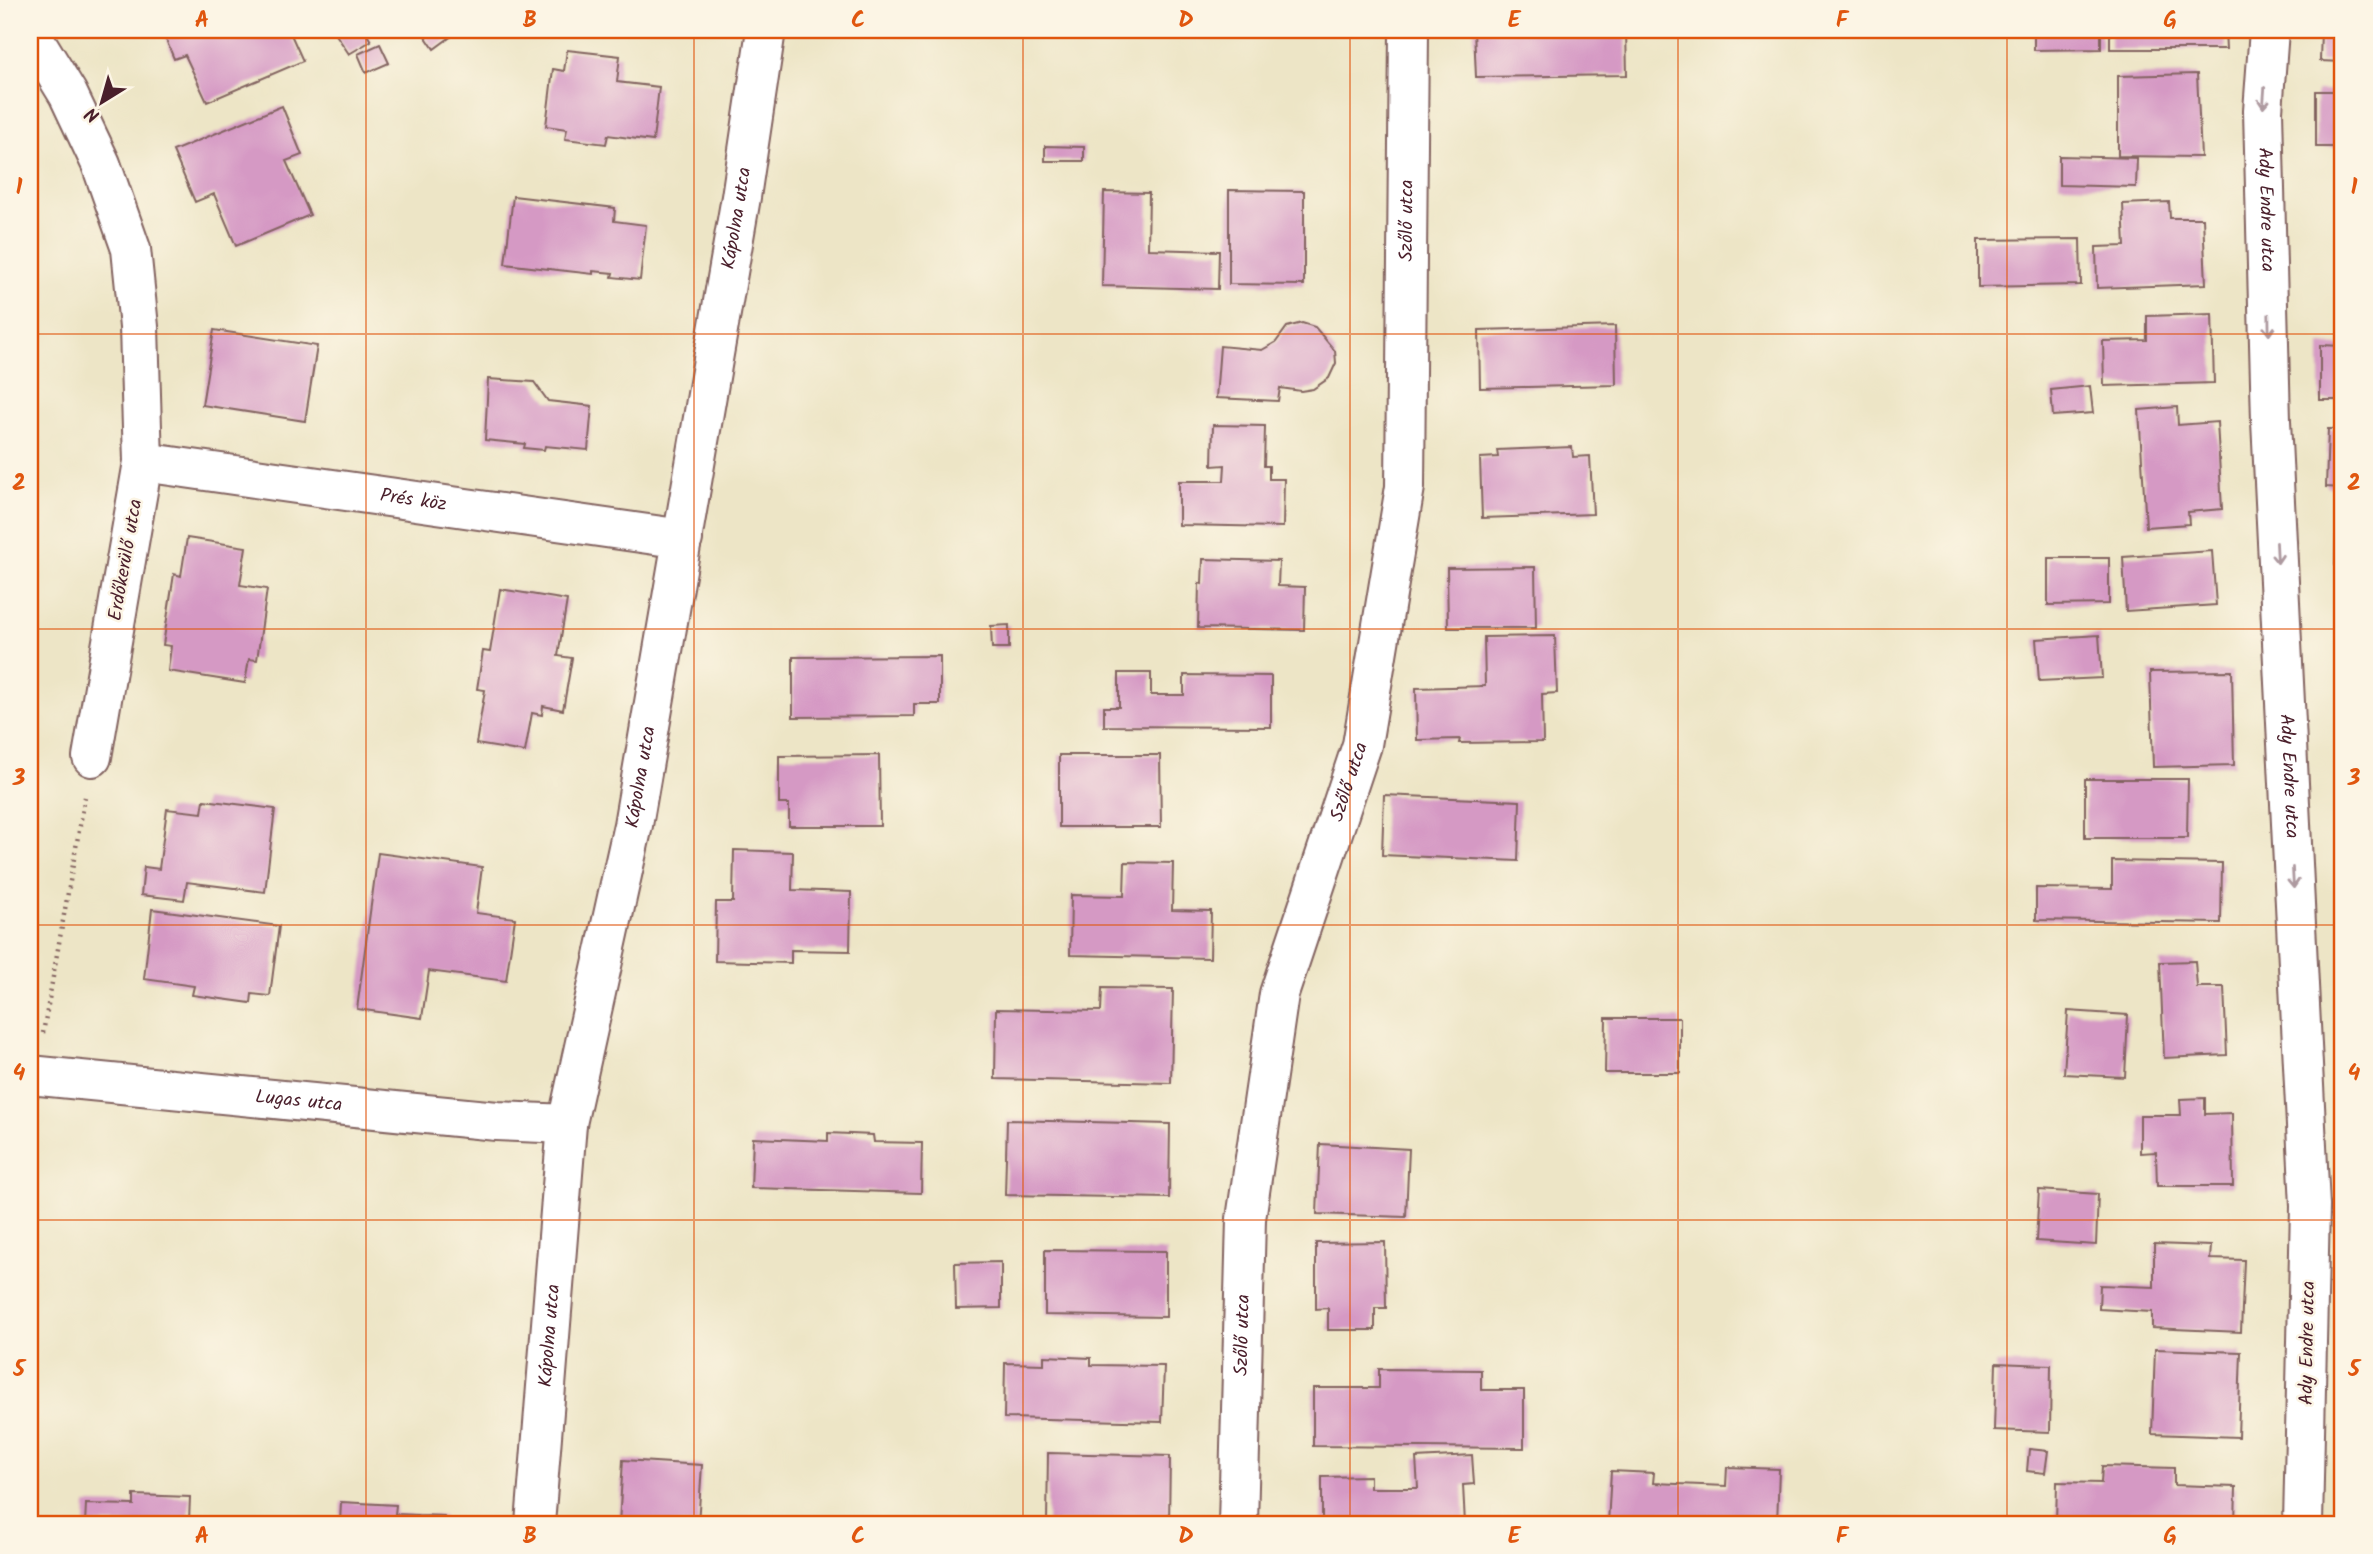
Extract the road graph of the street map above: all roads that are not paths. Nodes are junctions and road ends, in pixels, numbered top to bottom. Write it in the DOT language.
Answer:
graph roads {
  1 [pos="766,30"];
  2 [pos="1409,30"];
  3 [pos="2269,30"];
  4 [pos="30,32"];
  5 [pos="143,462"];
  6 [pos="682,539"];
  7 [pos="92,757"];
  8 [pos="32,1085"];
  9 [pos="567,1124"];
  10 [pos="535,1524"];
  11 [pos="1238,1524"];
  12 [pos="2304,1524"];
  1 -- 6 [label="street, Kápolna utca"];
  2 -- 11 [label="street, Szőlő utca"];
  3 -- 12 [label="street, Ady Endre utca, one-way"];
  4 -- 5 [label="street, Erdőkerülő utca"];
  5 -- 6 [label="street, Prés köz"];
  5 -- 7 [label="street, Erdőkerülő utca"];
  6 -- 9 [label="street, Kápolna utca"];
  8 -- 9 [label="street, Lugas utca"];
  9 -- 10 [label="street, Kápolna utca"];
}
